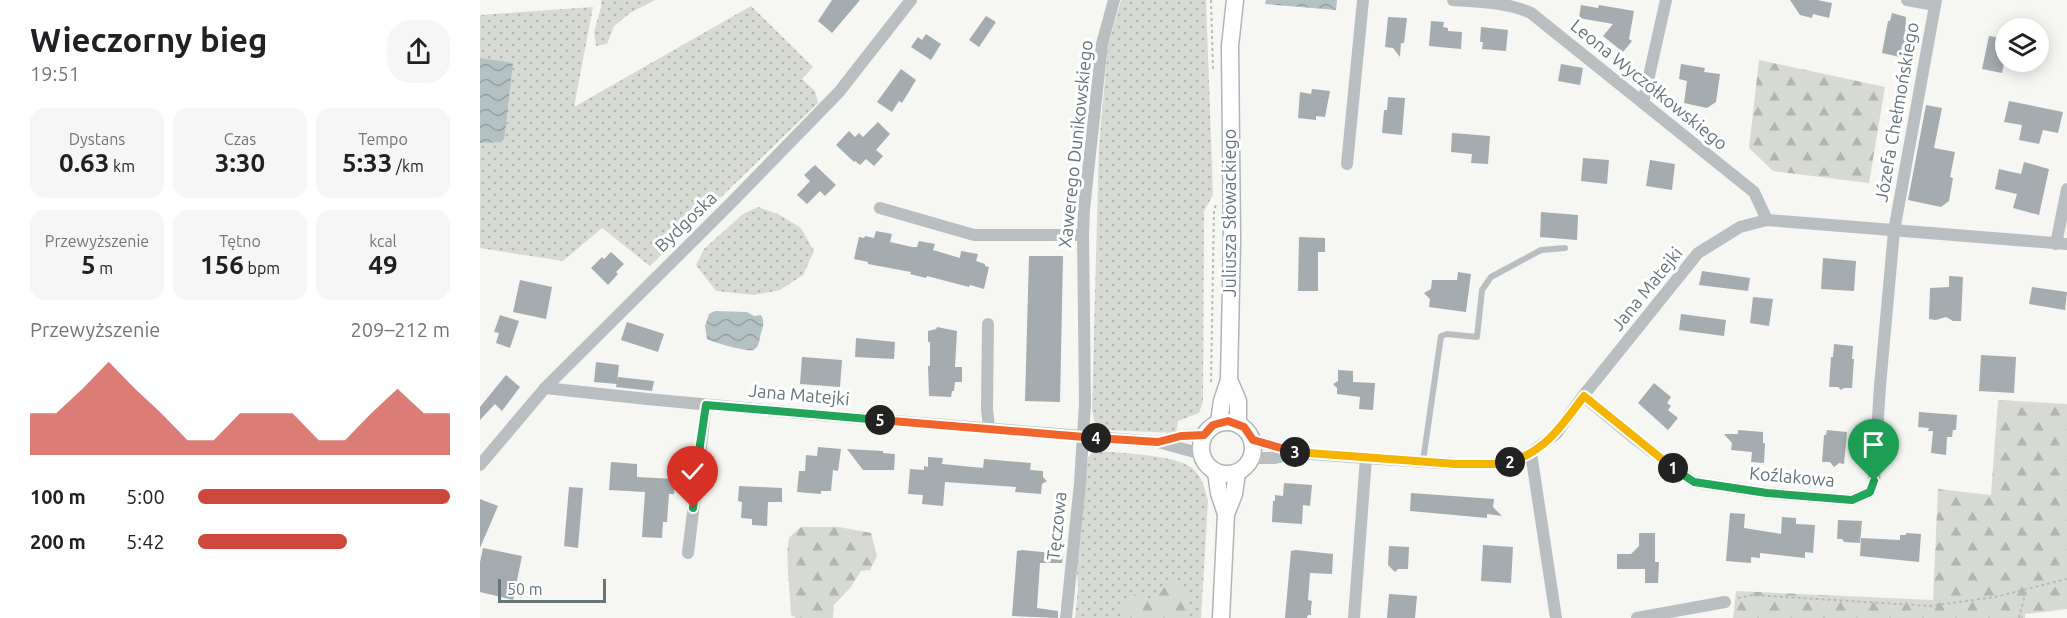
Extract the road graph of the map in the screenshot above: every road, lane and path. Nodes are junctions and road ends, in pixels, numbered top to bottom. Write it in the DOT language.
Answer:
graph roads {
  1 [pos="911,0"];
  2 [pos="1114,0"];
  3 [pos="1210,0"];
  4 [pos="1223,0"];
  5 [pos="1235,0"];
  6 [pos="1363,0"];
  7 [pos="1453,0"];
  8 [pos="1665,0"];
  9 [pos="1907,0"];
  10 [pos="1935,3"];
  11 [pos="1230,46"];
  12 [pos="1214,81"];
  13 [pos="1643,103"];
  14 [pos="1347,164"];
  15 [pos="2067,189"];
  16 [pos="1218,197"];
  17 [pos="880,208"];
  18 [pos="1767,220"];
  19 [pos="1894,231"];
  20 [pos="1083,235"];
  21 [pos="2062,244"];
  22 [pos="1565,248"];
  23 [pos="988,324"];
  24 [pos="748,338"];
  25 [pos="760,340"];
  26 [pos="1229,380"];
  27 [pos="545,388"];
  28 [pos="1211,388"];
  29 [pos="1584,396"];
  30 [pos="706,405"];
  31 [pos="1220,422"];
  32 [pos="1238,423"];
  33 [pos="989,428"];
  34 [pos="1204,435"];
  35 [pos="1082,437"];
  36 [pos="1253,440"];
  37 [pos="1158,442"];
  38 [pos="1298,453"];
  39 [pos="1531,453"];
  40 [pos="1202,454"];
  41 [pos="1252,458"];
  42 [pos="1366,458"];
  43 [pos="1423,461"];
  44 [pos="480,465"];
  45 [pos="1216,472"];
  46 [pos="1237,473"];
  47 [pos="1226,514"];
  48 [pos="688,553"];
  49 [pos="2067,579"];
  50 [pos="2026,591"];
  51 [pos="1725,602"];
  52 [pos="1066,618"];
  53 [pos="1221,618"];
  54 [pos="1354,618"];
  55 [pos="1556,618"];
  56 [pos="1637,618"];
  57 [pos="2019,618"];
  1 -- 27 [label="street, Bydgoska"];
  2 -- 20 [label="street, Xawerego Dunikowskiego"];
  3 -- 12 [label="path"];
  4 -- 11 [label="street, Juliusza Słowackiego"];
  5 -- 11 [label="street, Juliusza Słowackiego"];
  6 -- 14 [label="street"];
  7 -- 13 [label="street, Leona Wyczółkowskiego"];
  8 -- 13 [label="street"];
  9 -- 10 [label="street"];
  10 -- 19 [label="street, Józefa Chełmońskiego"];
  11 -- 26 [label="street, Juliusza Słowackiego"];
  13 -- 18 [label="street, Leona Wyczółkowskiego"];
  15 -- 21 [label="street"];
  16 -- 28 [label="path"];
  17 -- 20 [label="street"];
  18 -- 19 [label="street, Jana Matejki"];
  18 -- 29 [label="street, Jana Matejki"];
  19 -- 21 [label="street, Jana Matejki"];
  19 -- 29 [label="street, Koźlakowa"];
  20 -- 35 [label="street, Xawerego Dunikowskiego"];
  22 -- 43 [label="lane"];
  23 -- 33 [label="street"];
  24 -- 25 [label="path"];
  26 -- 31 [label="street, Juliusza Słowackiego"];
  26 -- 32 [label="street, Juliusza Słowackiego"];
  27 -- 30 [label="street, Jana Matejki"];
  27 -- 44 [label="street, Bydgoska"];
  29 -- 39 [label="street, Jana Matejki"];
  30 -- 33 [label="street, Jana Matejki"];
  30 -- 48 [label="street"];
  31 -- 32 [label="street"];
  31 -- 34 [label="street"];
  32 -- 36 [label="street"];
  33 -- 35 [label="street, Jana Matejki"];
  34 -- 37 [label="street, Jana Matejki"];
  34 -- 40 [label="street"];
  35 -- 37 [label="street, Jana Matejki"];
  35 -- 52 [label="street, Tęczowa"];
  36 -- 38 [label="street, Jana Matejki"];
  36 -- 41 [label="street"];
  37 -- 40 [label="street, Jana Matejki"];
  38 -- 41 [label="street, Jana Matejki"];
  38 -- 42 [label="street, Jana Matejki"];
  39 -- 43 [label="street, Jana Matejki"];
  39 -- 55 [label="street"];
  40 -- 45 [label="street"];
  41 -- 46 [label="street"];
  42 -- 43 [label="street, Jana Matejki"];
  42 -- 54 [label="street"];
  45 -- 46 [label="street"];
  45 -- 47 [label="street"];
  46 -- 47 [label="street"];
  47 -- 53 [label="street"];
  49 -- 50 [label="path"];
  50 -- 51 [label="path"];
  50 -- 57 [label="path"];
  51 -- 56 [label="street"];
}
